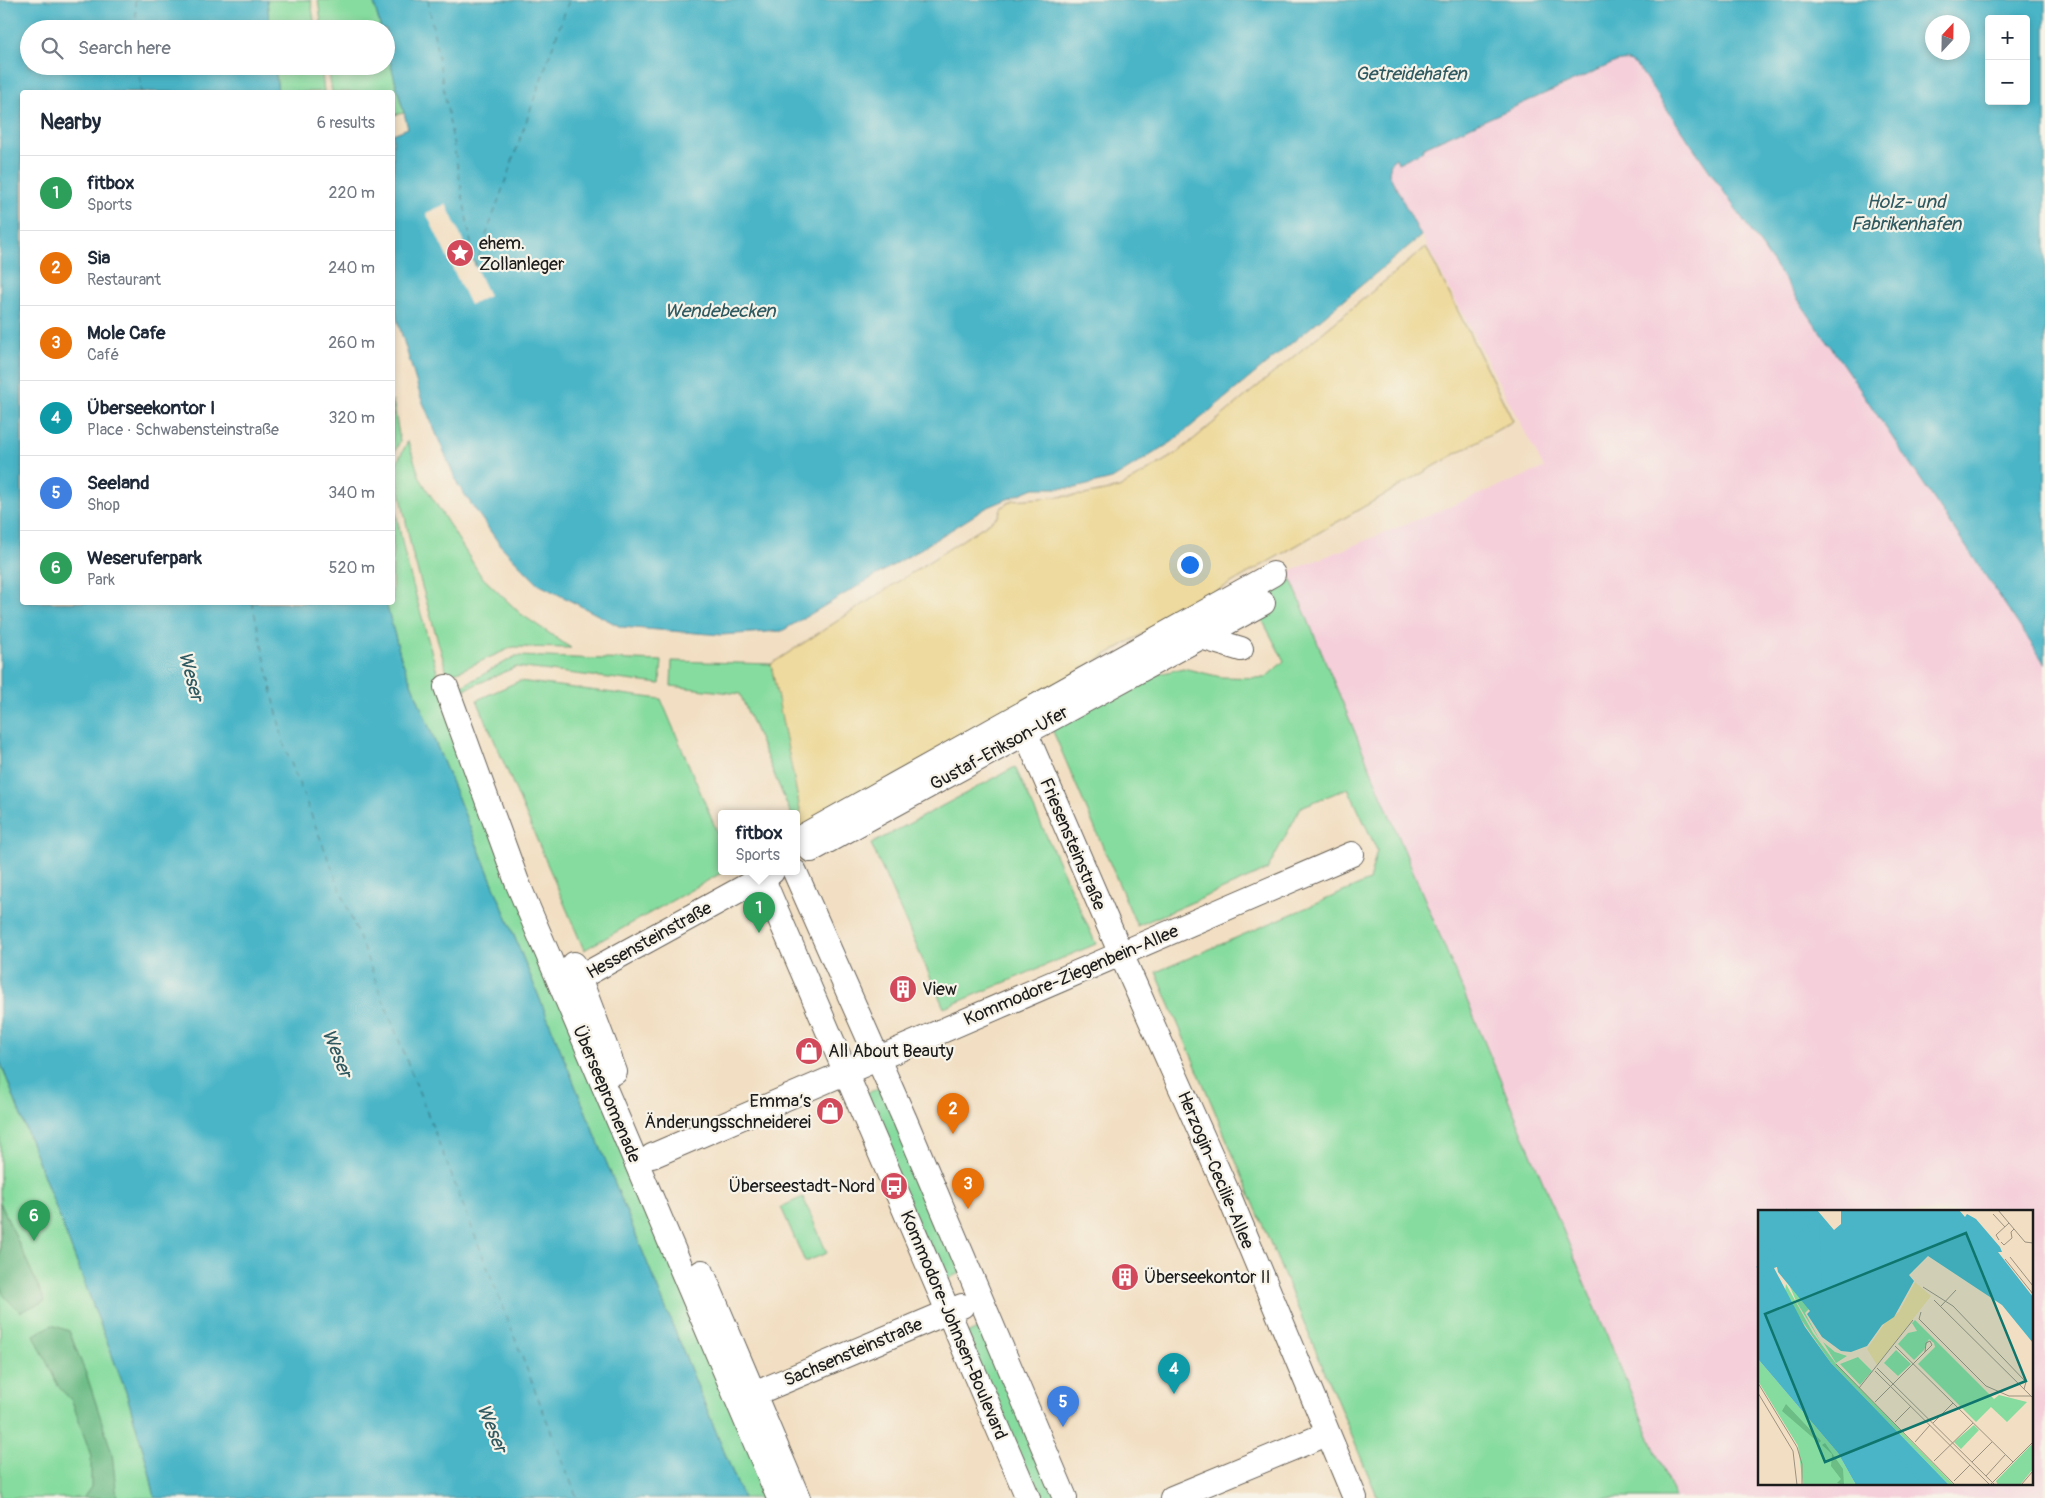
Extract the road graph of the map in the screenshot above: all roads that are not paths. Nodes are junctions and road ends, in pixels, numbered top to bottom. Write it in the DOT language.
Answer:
graph roads {
  1 [pos="1273,574"];
  2 [pos="1263,602"];
  3 [pos="1201,637"];
  4 [pos="1241,648"];
  5 [pos="446,686"];
  6 [pos="1026,734"];
  7 [pos="800,838"];
  8 [pos="1352,854"];
  9 [pos="800,856"];
  10 [pos="756,875"];
  11 [pos="758,875"];
  12 [pos="796,875"];
  13 [pos="1121,954"];
  14 [pos="569,972"];
  15 [pos="878,1057"];
  16 [pos="846,1071"];
  17 [pos="652,1156"];
  18 [pos="980,1298"];
  19 [pos="949,1312"];
  20 [pos="754,1394"];
  21 [pos="1327,1434"];
  22 [pos="779,1498"];
  23 [pos="798,1498"];
  24 [pos="1028,1498"];
  25 [pos="1064,1498"];
  26 [pos="1172,1498"];
  27 [pos="1355,1498"];
  1 -- 7 [label="street"];
  2 -- 3 [label="street, Gustaf-Erikson-Ufer"];
  3 -- 4 [label="street"];
  3 -- 6 [label="street, Gustaf-Erikson-Ufer"];
  5 -- 14 [label="street, Überseepromenade"];
  6 -- 9 [label="street, Gustaf-Erikson-Ufer"];
  6 -- 13 [label="street, Friesensteinstraße"];
  8 -- 13 [label="street, Kommodore-Ziegenbein-Allee"];
  10 -- 14 [label="street, Hessensteinstraße"];
  11 -- 16 [label="street, Kommodore-Johnsen-Boulevard"];
  12 -- 15 [label="street, Kommodore-Johnsen-Boulevard"];
  13 -- 15 [label="street, Kommodore-Ziegenbein-Allee"];
  13 -- 21 [label="street, Herzogin-Cecilie-Allee"];
  14 -- 17 [label="street, Überseepromenade"];
  14 -- 22 [label="street, Überseepromenade"];
  15 -- 16 [label="street, Kommodore-Ziegenbein-Allee"];
  15 -- 18 [label="street, Kommodore-Johnsen-Boulevard"];
  16 -- 17 [label="street, Kommodore-Ziegenbein-Allee"];
  16 -- 19 [label="street, Kommodore-Johnsen-Boulevard"];
  17 -- 20 [label="street, Überseepromenade"];
  18 -- 19 [label="street, Sachsensteinstraße"];
  18 -- 25 [label="street, Kommodore-Johnsen-Boulevard"];
  19 -- 20 [label="street, Sachsensteinstraße"];
  19 -- 24 [label="street, Kommodore-Johnsen-Boulevard"];
  20 -- 23 [label="street, Überseepromenade"];
  21 -- 26 [label="street"];
  21 -- 27 [label="street, Herzogin-Cecilie-Allee"];
}
